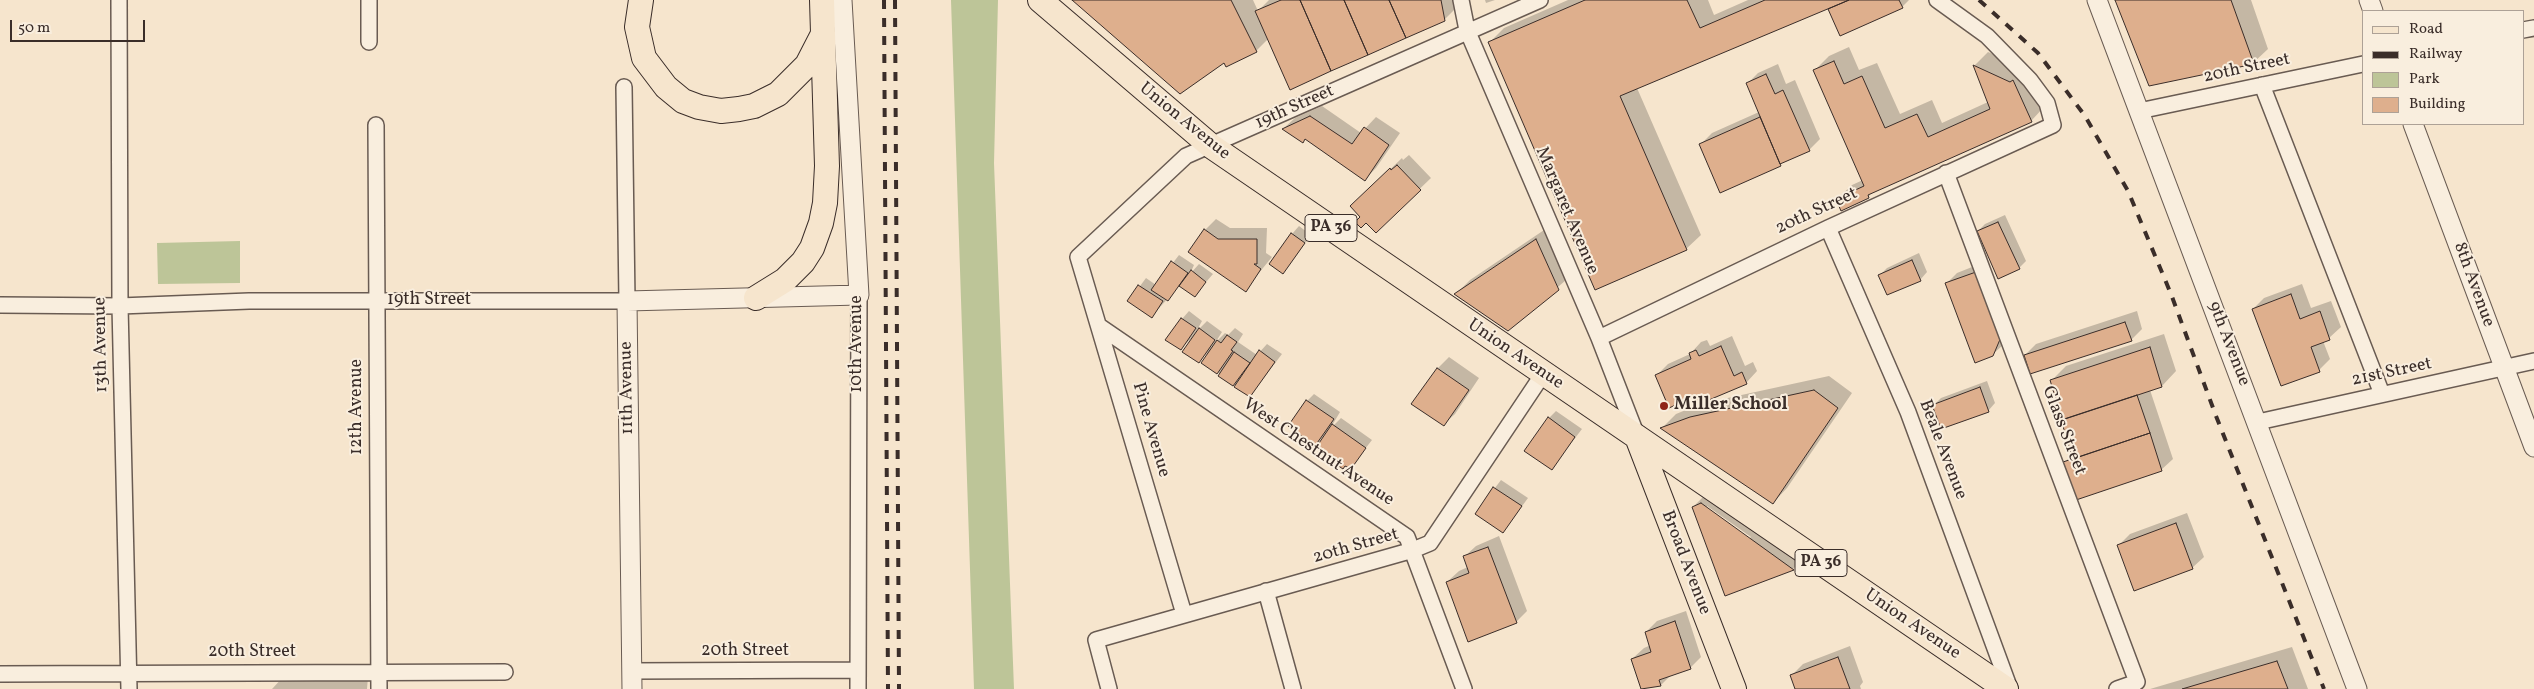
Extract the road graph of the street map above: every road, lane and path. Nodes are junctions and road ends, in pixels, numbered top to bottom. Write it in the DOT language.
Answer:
graph roads {
  1 [pos="119,0"];
  2 [pos="370,0"];
  3 [pos="641,0"];
  4 [pos="822,0"];
  5 [pos="842,0"];
  6 [pos="1040,0"];
  7 [pos="1461,0"];
  8 [pos="1540,0"];
  9 [pos="1937,0"];
  10 [pos="2097,0"];
  11 [pos="1467,30"];
  12 [pos="823,33"];
  13 [pos="369,42"];
  14 [pos="2362,64"];
  15 [pos="2262,85"];
  16 [pos="624,87"];
  17 [pos="2139,111"];
  18 [pos="376,125"];
  19 [pos="2413,125"];
  20 [pos="1211,146"];
  21 [pos="1946,173"];
  22 [pos="1828,228"];
  23 [pos="1078,257"];
  24 [pos="859,295"];
  25 [pos="756,298"];
  26 [pos="627,300"];
  27 [pos="376,301"];
  28 [pos="0,305"];
  29 [pos="120,306"];
  30 [pos="1099,326"];
  31 [pos="1599,338"];
  32 [pos="2534,361"];
  33 [pos="2504,367"];
  34 [pos="1543,374"];
  35 [pos="2382,394"];
  36 [pos="2258,422"];
  37 [pos="1637,437"];
  38 [pos="2534,447"];
  39 [pos="1413,550"];
  40 [pos="1266,591"];
  41 [pos="1184,614"];
  42 [pos="858,670"];
  43 [pos="378,671"];
  44 [pos="505,672"];
  45 [pos="129,673"];
  46 [pos="0,674"];
  47 [pos="632,680"];
  48 [pos="129,689"];
  49 [pos="378,689"];
  50 [pos="858,689"];
  51 [pos="1109,689"];
  52 [pos="1293,689"];
  53 [pos="1464,689"];
  54 [pos="1734,689"];
  55 [pos="2006,689"];
  56 [pos="2010,689"];
  57 [pos="2118,689"];
  58 [pos="2357,689"];
  1 -- 29 [label="street, 13th Avenue"];
  2 -- 13 [label="street"];
  3 -- 12 [label="main road"];
  4 -- 12 [label="main road"];
  5 -- 24 [label="street, 10th Avenue"];
  6 -- 20 [label="main road, Union Avenue / PA 36"];
  7 -- 11 [label="street, Margaret Avenue"];
  8 -- 11 [label="street, 19th Street"];
  9 -- 21 [label="street, 20th Street"];
  10 -- 17 [label="street, 9th Avenue"];
  11 -- 20 [label="street, 19th Street"];
  11 -- 31 [label="street, Margaret Avenue"];
  12 -- 25 [label="main road"];
  14 -- 15 [label="street, 20th Street"];
  15 -- 17 [label="street, 20th Street"];
  15 -- 35 [label="street"];
  16 -- 26 [label="street, 11th Avenue"];
  17 -- 36 [label="street, 9th Avenue"];
  18 -- 27 [label="street, 12th Avenue"];
  19 -- 33 [label="street, 8th Avenue"];
  20 -- 23 [label="street, 19th Street"];
  20 -- 34 [label="main road, Union Avenue / PA 36"];
  21 -- 22 [label="street, 20th Street"];
  21 -- 57 [label="street, Glass Street"];
  22 -- 31 [label="street, 20th Street"];
  22 -- 56 [label="street, Beale Avenue"];
  23 -- 30 [label="street, Pine Avenue"];
  24 -- 25 [label="street, 19th Street"];
  24 -- 42 [label="street, 10th Avenue"];
  25 -- 26 [label="street, 19th Street"];
  26 -- 27 [label="street, 19th Street"];
  26 -- 47 [label="street, 11th Avenue"];
  27 -- 29 [label="street, 19th Street"];
  27 -- 43 [label="street, 12th Avenue"];
  28 -- 29 [label="street, 19th Street"];
  29 -- 45 [label="street, 13th Avenue"];
  30 -- 39 [label="street, West Chestnut Avenue"];
  30 -- 41 [label="street, Pine Avenue"];
  31 -- 37 [label="street, Margaret Avenue"];
  32 -- 33 [label="street, 21st Street"];
  33 -- 35 [label="street, 21st Street"];
  33 -- 38 [label="street, 8th Avenue"];
  34 -- 37 [label="main road, Union Avenue / PA 36"];
  34 -- 39 [label="street, 20th Street"];
  35 -- 36 [label="street, 21st Street"];
  36 -- 58 [label="street, 9th Avenue"];
  37 -- 54 [label="main road, Broad Avenue"];
  37 -- 55 [label="main road, Union Avenue / PA 36"];
  39 -- 40 [label="street, 20th Street"];
  39 -- 53 [label="street, West Chestnut Avenue"];
  40 -- 41 [label="street, 20th Street"];
  40 -- 52 [label="street"];
  41 -- 51 [label="street, 20th Street"];
  42 -- 47 [label="street, 20th Street"];
  42 -- 50 [label="street, 10th Avenue"];
  43 -- 44 [label="street, 20th Street"];
  43 -- 45 [label="street, 20th Street"];
  43 -- 49 [label="street, 12th Avenue"];
  45 -- 46 [label="street, 20th Street"];
  45 -- 48 [label="street, 13th Avenue"];
}
